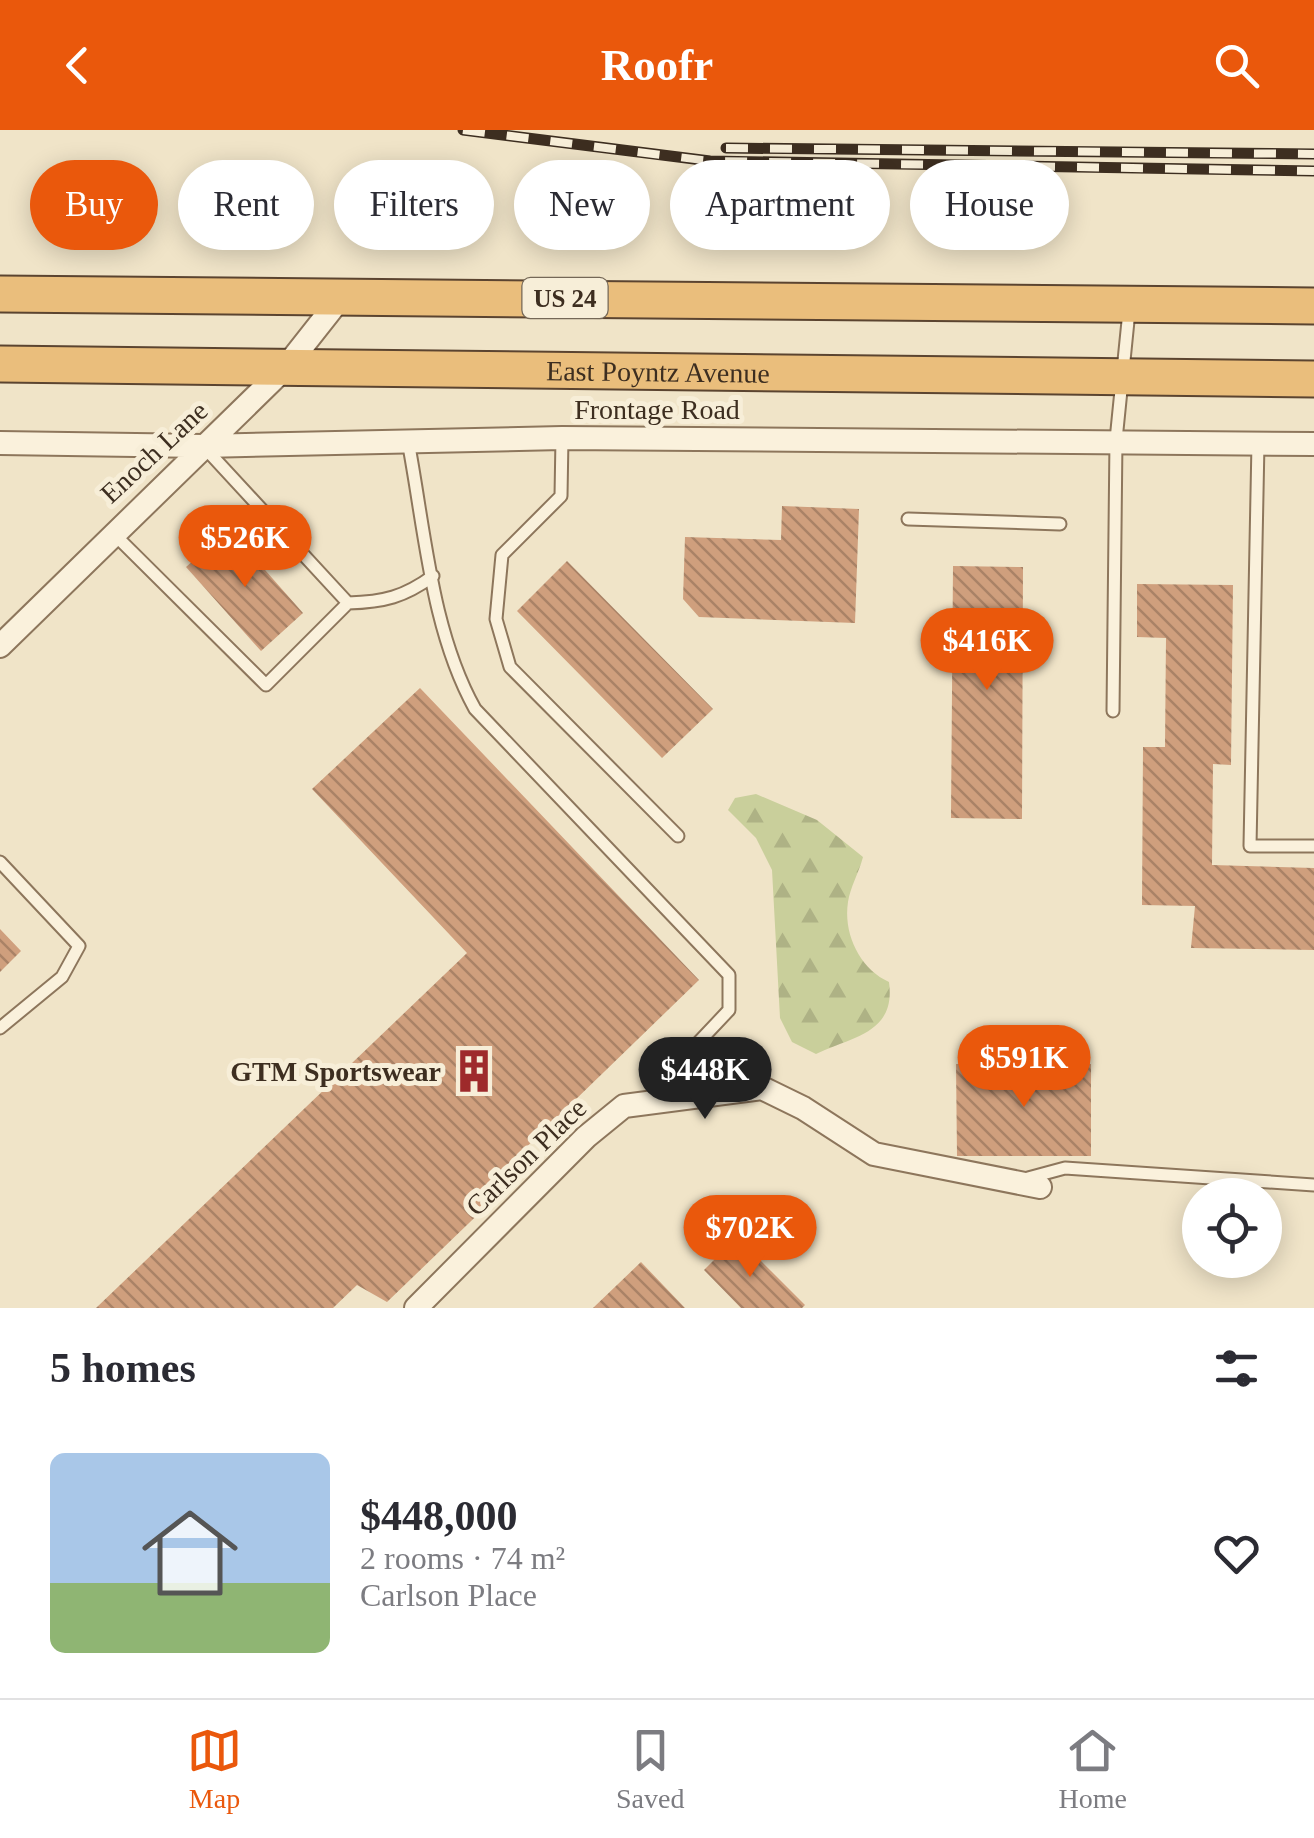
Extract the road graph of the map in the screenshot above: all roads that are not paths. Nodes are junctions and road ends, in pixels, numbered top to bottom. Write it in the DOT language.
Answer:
graph roads {
  1 [pos="0,294"];
  2 [pos="342,296"];
  3 [pos="1130,303"];
  4 [pos="1314,306"];
  5 [pos="0,364"];
  6 [pos="286,368"];
  7 [pos="1121,377"];
  8 [pos="1314,379"];
  9 [pos="562,438"];
  10 [pos="1116,440"];
  11 [pos="408,441"];
  12 [pos="0,443"];
  13 [pos="1258,443"];
  14 [pos="1314,444"];
  15 [pos="203,446"];
  16 [pos="908,519"];
  17 [pos="1060,524"];
  18 [pos="112,532"];
  19 [pos="433,576"];
  20 [pos="348,603"];
  21 [pos="0,646"];
  22 [pos="1113,711"];
  23 [pos="678,836"];
  24 [pos="1314,846"];
  25 [pos="0,862"];
  26 [pos="0,1028"];
  27 [pos="669,1102"];
  28 [pos="1014,1182"];
  29 [pos="1314,1185"];
  30 [pos="1040,1187"];
  31 [pos="416,1308"];
  1 -- 2 [label="highway, US 24"];
  2 -- 3 [label="highway, US 24"];
  2 -- 6 [label="street, Enoch Lane"];
  3 -- 4 [label="highway, US 24"];
  3 -- 7 [label="lane"];
  5 -- 6 [label="highway, East Poyntz Avenue"];
  6 -- 7 [label="highway, East Poyntz Avenue"];
  6 -- 15 [label="street, Enoch Lane"];
  7 -- 8 [label="highway, East Poyntz Avenue"];
  7 -- 10 [label="lane"];
  9 -- 10 [label="street, Frontage Road"];
  9 -- 11 [label="street, Frontage Road"];
  9 -- 23 [label="lane"];
  10 -- 13 [label="street, Frontage Road"];
  10 -- 22 [label="lane"];
  11 -- 15 [label="street, Frontage Road"];
  11 -- 19 [label="lane"];
  12 -- 15 [label="street, Frontage Road"];
  13 -- 14 [label="street, Frontage Road"];
  13 -- 24 [label="lane"];
  15 -- 18 [label="street, Enoch Lane"];
  15 -- 20 [label="lane"];
  16 -- 17 [label="lane"];
  18 -- 20 [label="lane"];
  18 -- 21 [label="street, Enoch Lane"];
  19 -- 20 [label="lane"];
  19 -- 27 [label="lane"];
  25 -- 26 [label="lane"];
  27 -- 28 [label="street, Carlson Place"];
  27 -- 31 [label="street, Carlson Place"];
  28 -- 29 [label="lane"];
  28 -- 30 [label="street, Carlson Place"];
}
